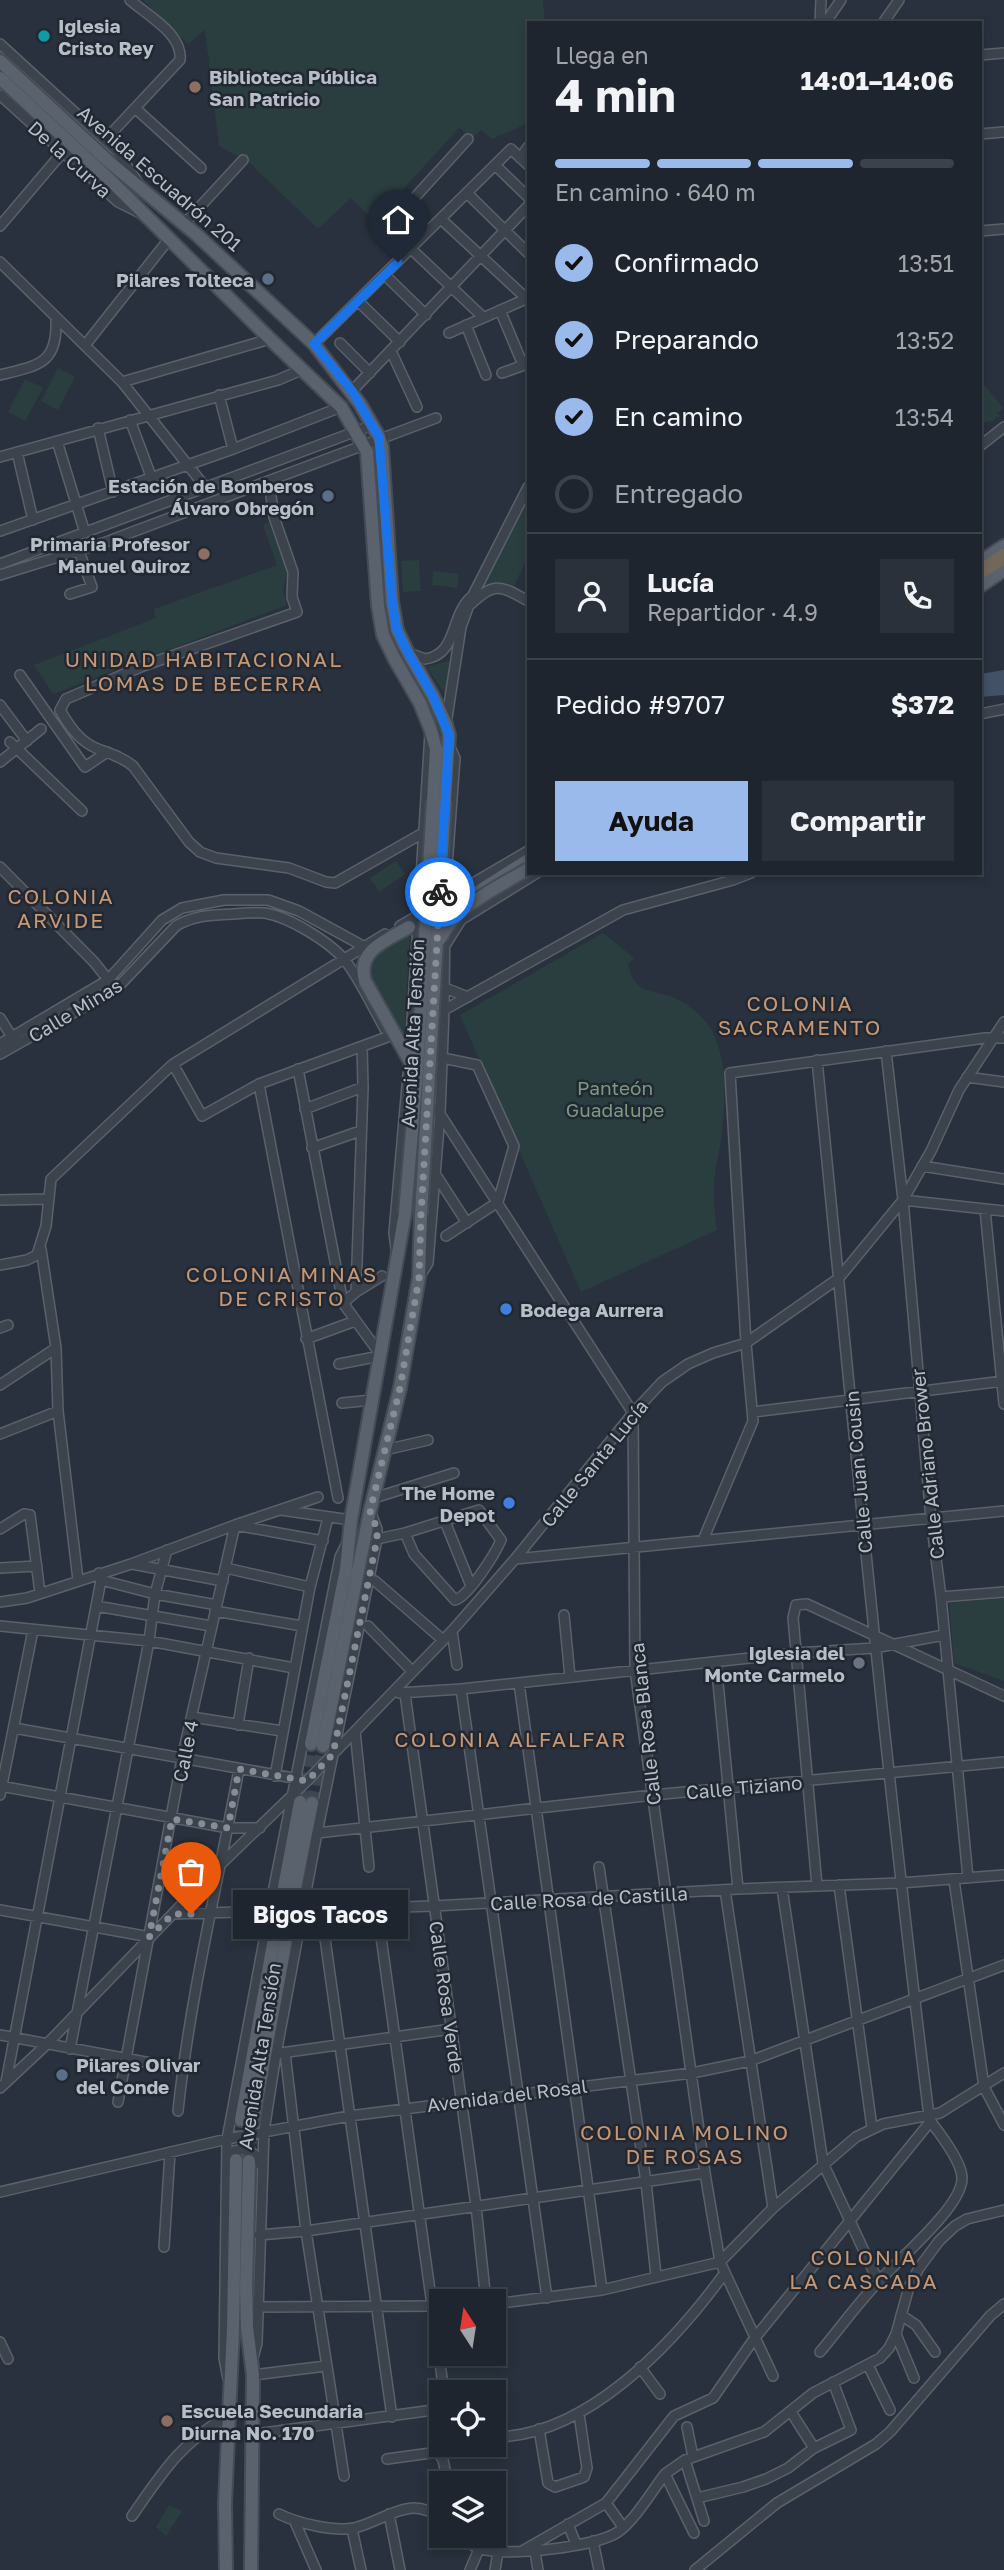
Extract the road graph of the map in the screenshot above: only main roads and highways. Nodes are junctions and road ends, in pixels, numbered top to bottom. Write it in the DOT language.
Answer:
graph roads {
  1 [pos="0,61"];
  2 [pos="0,78"];
  3 [pos="384,478"];
  4 [pos="369,479"];
  5 [pos="1004,546"];
  6 [pos="1004,556"];
  7 [pos="982,561"];
  8 [pos="1004,570"];
  9 [pos="982,571"];
  10 [pos="982,585"];
  11 [pos="430,727"];
  12 [pos="448,743"];
  13 [pos="439,800"];
  14 [pos="527,861"];
  15 [pos="527,870"];
  16 [pos="475,888"];
  17 [pos="409,927"];
  18 [pos="441,945"];
  19 [pos="416,1072"];
  20 [pos="302,1800"];
  21 [pos="290,1888"];
  22 [pos="278,1919"];
  23 [pos="247,2120"];
  24 [pos="226,2570"];
  25 [pos="251,2570"];
  1 -- 3 [label="main road, Avenida Escuadrón 201"];
  2 -- 4 [label="main road, Avenida Escuadrón 201"];
  3 -- 4 [label="main road"];
  3 -- 12 [label="main road, Avenida Escuadrón 201"];
  4 -- 11 [label="main road, Avenida Escuadrón 201"];
  5 -- 7 [label="main road"];
  6 -- 9 [label="highway"];
  8 -- 10 [label="main road"];
  11 -- 13 [label="main road, Avenida Alta Tensión"];
  12 -- 13 [label="main road, Avenida Alta Tensión"];
  13 -- 18 [label="main road, Avenida Alta Tensión, bridge"];
  13 -- 19 [label="main road, Avenida Alta Tensión, bridge"];
  14 -- 16 [label="main road"];
  15 -- 18 [label="main road, bridge"];
  17 -- 19 [label="main road, bridge"];
  18 -- 19 [label="main road, Avenida Alta Tensión, bridge"];
  20 -- 21 [label="main road, Avenida Alta Tensión"];
  22 -- 23 [label="main road, Avenida Alta Tensión"];
  24 -- 25 [label="main road, Avenida Alta Tensión"];
}
